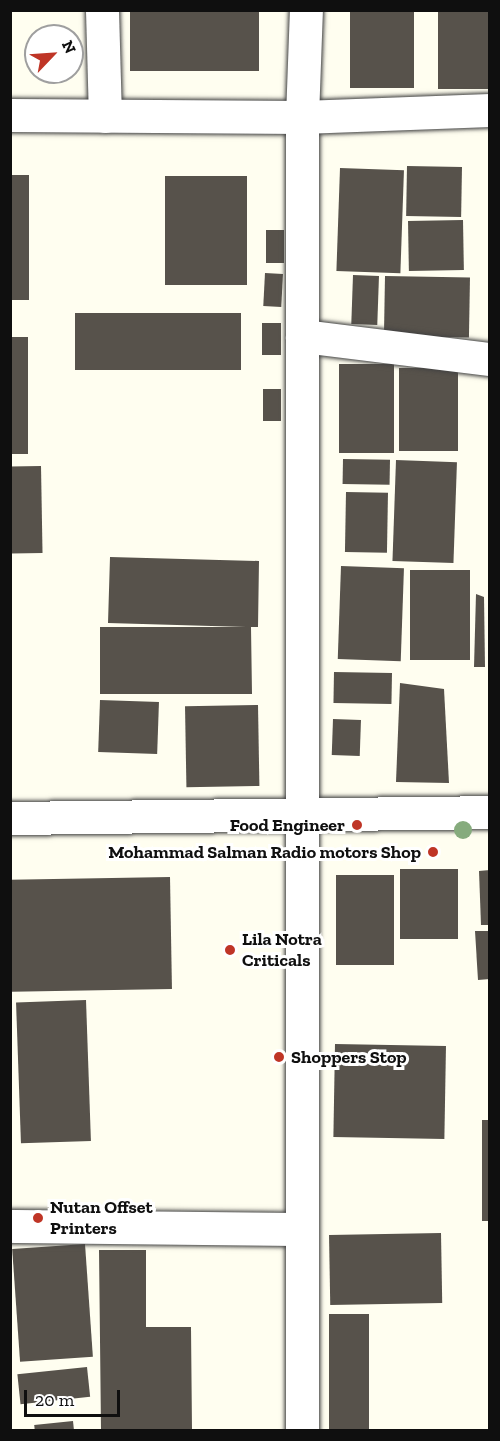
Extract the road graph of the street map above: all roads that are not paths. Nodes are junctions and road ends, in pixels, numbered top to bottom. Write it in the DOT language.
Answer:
graph roads {
  1 [pos="102,10"];
  2 [pos="306,10"];
  3 [pos="489,110"];
  4 [pos="10,115"];
  5 [pos="105,116"];
  6 [pos="302,117"];
  7 [pos="302,336"];
  8 [pos="489,359"];
  9 [pos="302,812"];
  10 [pos="489,812"];
  11 [pos="10,818"];
  12 [pos="10,1226"];
  13 [pos="302,1229"];
  14 [pos="302,1431"];
  1 -- 5 [label="street"];
  2 -- 6 [label="street"];
  3 -- 6 [label="street"];
  4 -- 5 [label="street"];
  5 -- 6 [label="street"];
  6 -- 7 [label="street"];
  7 -- 8 [label="street"];
  7 -- 9 [label="street"];
  9 -- 10 [label="street"];
  9 -- 11 [label="street"];
  9 -- 13 [label="street"];
  12 -- 13 [label="street"];
  13 -- 14 [label="street"];
}
